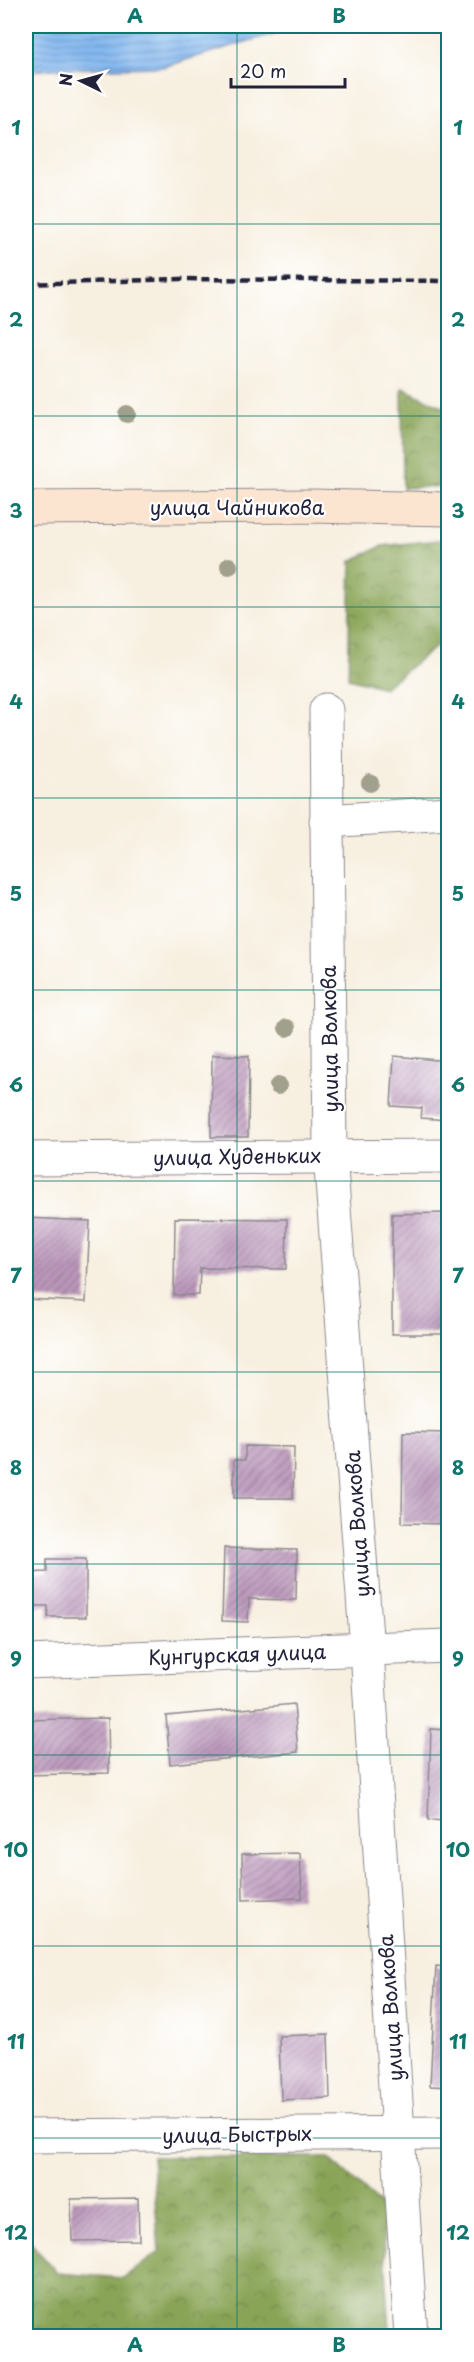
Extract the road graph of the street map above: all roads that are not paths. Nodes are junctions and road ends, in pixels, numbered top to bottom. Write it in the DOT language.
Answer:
graph roads {
  1 [pos="26,508"];
  2 [pos="448,509"];
  3 [pos="326,710"];
  4 [pos="448,813"];
  5 [pos="326,821"];
  6 [pos="330,1155"];
  7 [pos="448,1156"];
  8 [pos="26,1159"];
  9 [pos="448,1646"];
  10 [pos="367,1650"];
  11 [pos="26,1662"];
  12 [pos="398,2132"];
  13 [pos="448,2133"];
  14 [pos="26,2136"];
  15 [pos="411,2337"];
  1 -- 2 [label="street, улица Чайникова"];
  3 -- 5 [label="street, улица Волкова"];
  4 -- 5 [label="street"];
  5 -- 6 [label="street, улица Волкова"];
  6 -- 7 [label="street, улица Худеньких"];
  6 -- 8 [label="street, улица Худеньких"];
  6 -- 10 [label="street, улица Волкова"];
  9 -- 10 [label="street, Кунгурская улица"];
  10 -- 11 [label="street, Кунгурская улица"];
  10 -- 12 [label="street, улица Волкова"];
  12 -- 13 [label="street, улица Быстрых"];
  12 -- 14 [label="street, улица Быстрых"];
  12 -- 15 [label="street, улица Волкова"];
}
